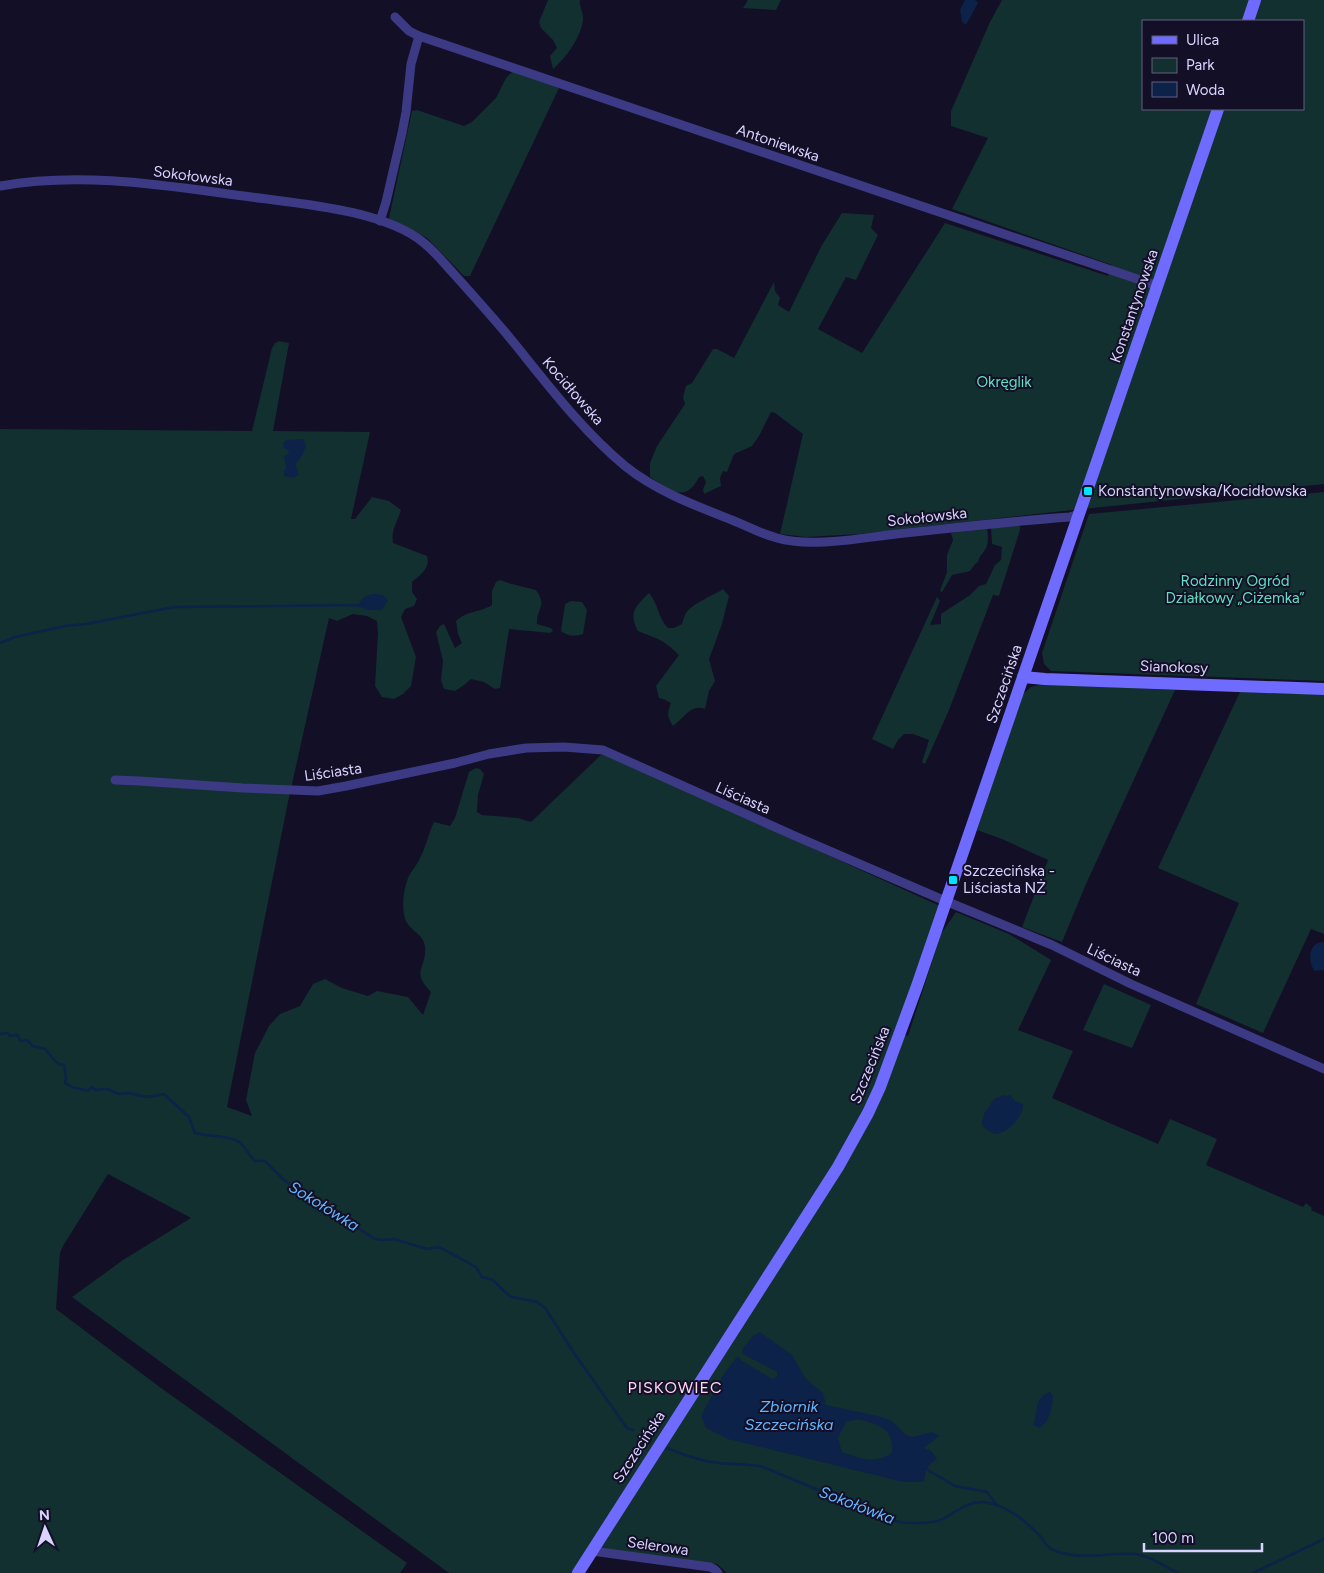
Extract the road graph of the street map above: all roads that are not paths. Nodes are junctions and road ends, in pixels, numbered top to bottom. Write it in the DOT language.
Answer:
graph roads {
  1 [pos="1255,0"];
  2 [pos="395,17"];
  3 [pos="1248,20"];
  4 [pos="419,36"];
  5 [pos="1218,110"];
  6 [pos="0,186"];
  7 [pos="380,221"];
  8 [pos="1158,286"];
  9 [pos="1080,514"];
  10 [pos="777,538"];
  11 [pos="1023,677"];
  12 [pos="1324,689"];
  13 [pos="114,780"];
  14 [pos="946,902"];
  15 [pos="1324,1069"];
  16 [pos="592,1551"];
  17 [pos="578,1573"];
  18 [pos="718,1573"];
  1 -- 3 [label="main road"];
  2 -- 4 [label="street, Antoniewska"];
  4 -- 7 [label="street"];
  4 -- 8 [label="street, Antoniewska"];
  5 -- 8 [label="main road, Konstantynowska"];
  6 -- 7 [label="street, Sokołowska"];
  7 -- 10 [label="street, Kocidłowska"];
  8 -- 9 [label="main road, Konstantynowska"];
  9 -- 10 [label="street, Sokołowska"];
  9 -- 11 [label="main road, Szczecińska"];
  11 -- 12 [label="main road, Sianokosy"];
  11 -- 14 [label="main road, Szczecińska"];
  13 -- 14 [label="street, Liściasta"];
  14 -- 15 [label="street, Liściasta"];
  14 -- 16 [label="main road, Szczecińska"];
  16 -- 17 [label="main road, Szczecińska"];
  16 -- 18 [label="street, Selerowa"];
}
